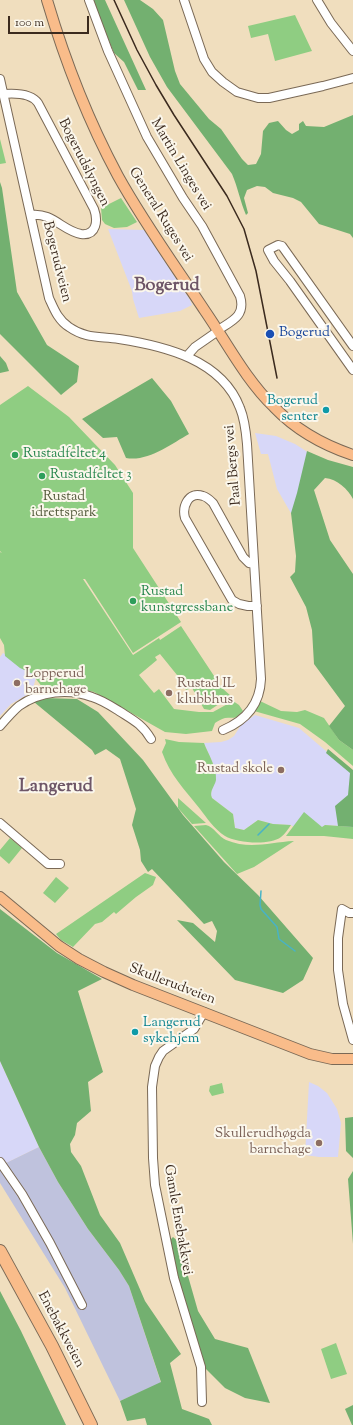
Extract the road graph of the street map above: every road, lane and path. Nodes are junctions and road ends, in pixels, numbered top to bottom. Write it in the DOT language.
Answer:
graph roads {
  1 [pos="47,0"];
  2 [pos="89,0"];
  3 [pos="184,0"];
  4 [pos="317,0"];
  5 [pos="353,51"];
  6 [pos="353,78"];
  7 [pos="0,79"];
  8 [pos="3,94"];
  9 [pos="31,215"];
  10 [pos="218,330"];
  11 [pos="353,346"];
  12 [pos="187,356"];
  13 [pos="353,370"];
  14 [pos="353,456"];
  15 [pos="254,564"];
  16 [pos="257,606"];
  17 [pos="0,726"];
  18 [pos="223,730"];
  19 [pos="151,739"];
  20 [pos="0,823"];
  21 [pos="60,864"];
  22 [pos="0,897"];
  23 [pos="353,913"];
  24 [pos="204,1012"];
  25 [pos="353,1040"];
  26 [pos="353,1059"];
  27 [pos="0,1162"];
  28 [pos="0,1251"];
  29 [pos="0,1265"];
  30 [pos="82,1305"];
  31 [pos="202,1402"];
  32 [pos="83,1425"];
  33 [pos="91,1425"];
  1 -- 10 [label="main road, General Ruges vei"];
  2 -- 10 [label="street, Martin Linges vei"];
  3 -- 6 [label="street"];
  4 -- 5 [label="street"];
  7 -- 8 [label="street, Bogerudveien"];
  8 -- 9 [label="street, Bogerudveien"];
  8 -- 9 [label="street, Bogerudslyngen"];
  9 -- 12 [label="street, Bogerudveien"];
  10 -- 12 [label="street"];
  10 -- 14 [label="main road, General Ruges vei"];
  11 -- 13 [label="street"];
  12 -- 15 [label="street, Paal Bergs vei"];
  15 -- 16 [label="street, Paal Bergs vei"];
  15 -- 16 [label="street, Paal Bergs vei"];
  16 -- 18 [label="street, Paal Bergs vei"];
  17 -- 19 [label="street"];
  20 -- 21 [label="street"];
  22 -- 24 [label="main road, Skullerudveien"];
  23 -- 25 [label="street"];
  24 -- 26 [label="main road, Skullerudveien"];
  24 -- 31 [label="street, Gamle Enebakkvei"];
  27 -- 30 [label="street"];
  28 -- 33 [label="highway, Enebakkveien"];
  29 -- 32 [label="highway, Enebakkveien"];
}
